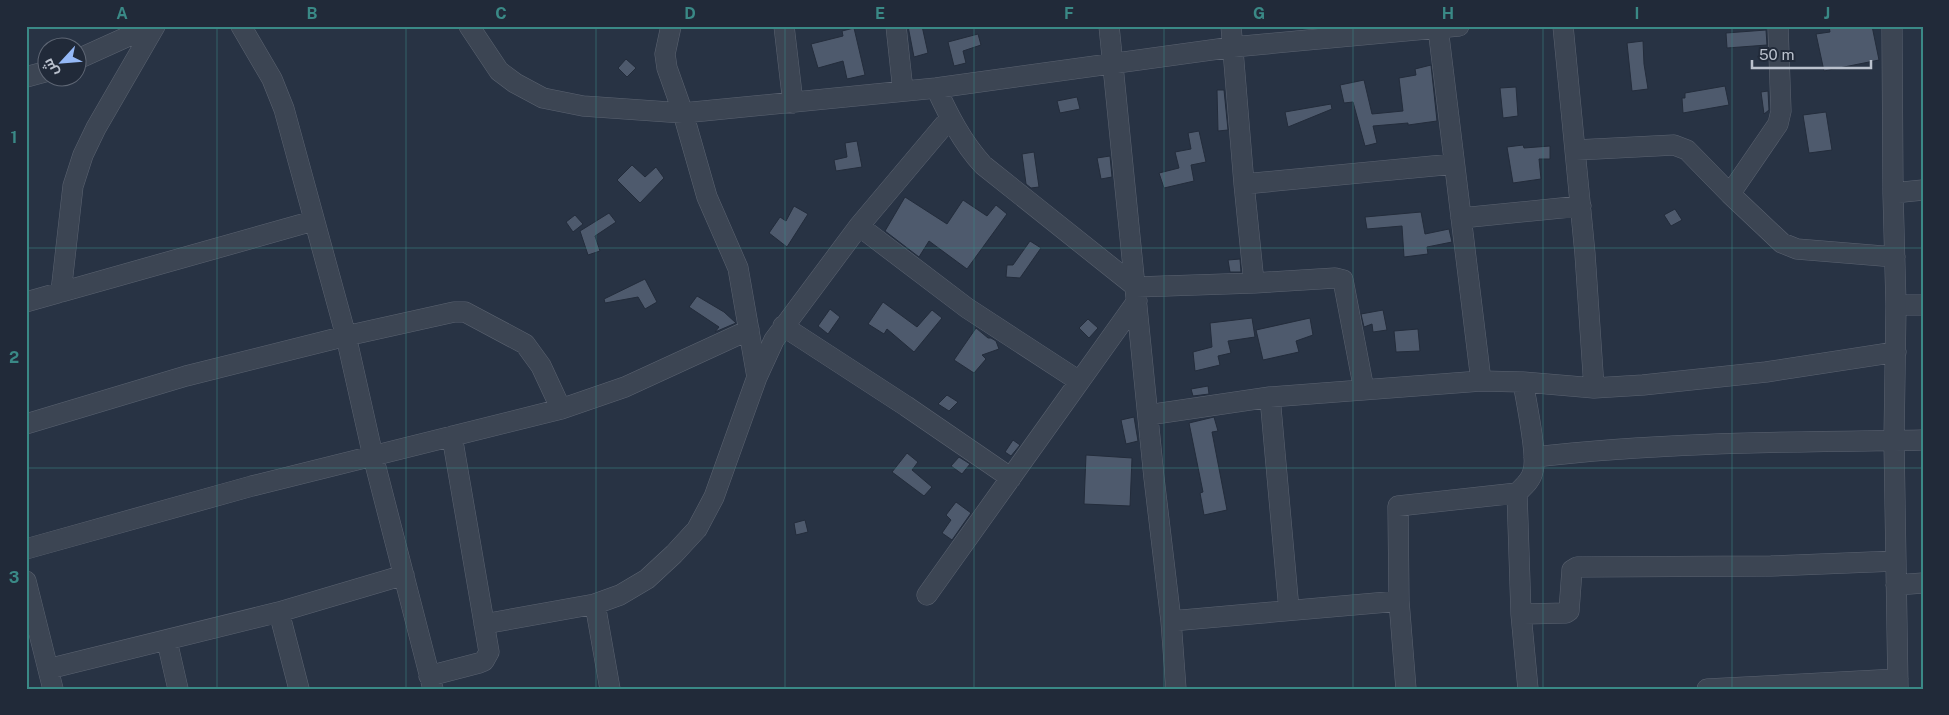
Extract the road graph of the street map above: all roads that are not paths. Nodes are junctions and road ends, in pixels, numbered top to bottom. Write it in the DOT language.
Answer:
graph roads {
  1 [pos="151,26"];
  2 [pos="155,26"];
  3 [pos="241,26"];
  4 [pos="469,26"];
  5 [pos="671,26"];
  6 [pos="784,26"];
  7 [pos="896,26"];
  8 [pos="1109,26"];
  9 [pos="1231,26"];
  10 [pos="1459,26"];
  11 [pos="1563,26"];
  12 [pos="1778,26"];
  13 [pos="1892,26"];
  14 [pos="1438,28"];
  15 [pos="1233,47"];
  16 [pos="88,54"];
  17 [pos="1112,64"];
  18 [pos="936,88"];
  19 [pos="903,90"];
  20 [pos="793,103"];
  21 [pos="683,113"];
  22 [pos="950,118"];
  23 [pos="1576,150"];
  24 [pos="1454,164"];
  25 [pos="1244,184"];
  26 [pos="1923,190"];
  27 [pos="1893,193"];
  28 [pos="1730,194"];
  29 [pos="1581,206"];
  30 [pos="1461,218"];
  31 [pos="313,221"];
  32 [pos="859,226"];
  33 [pos="1895,257"];
  34 [pos="1254,283"];
  35 [pos="61,292"];
  36 [pos="1136,294"];
  37 [pos="26,302"];
  38 [pos="1896,305"];
  39 [pos="1923,305"];
  40 [pos="783,326"];
  41 [pos="749,330"];
  42 [pos="346,336"];
  43 [pos="1896,352"];
  44 [pos="757,377"];
  45 [pos="1079,381"];
  46 [pos="1481,381"];
  47 [pos="1523,382"];
  48 [pos="1594,388"];
  49 [pos="1364,390"];
  50 [pos="1270,397"];
  51 [pos="561,409"];
  52 [pos="1148,415"];
  53 [pos="26,424"];
  54 [pos="452,436"];
  55 [pos="1894,440"];
  56 [pos="1923,440"];
  57 [pos="373,456"];
  58 [pos="1534,457"];
  59 [pos="1012,478"];
  60 [pos="1516,493"];
  61 [pos="26,549"];
  62 [pos="1896,561"];
  63 [pos="404,574"];
  64 [pos="26,581"];
  65 [pos="1923,583"];
  66 [pos="1896,585"];
  67 [pos="927,595"];
  68 [pos="1399,601"];
  69 [pos="595,604"];
  70 [pos="1289,610"];
  71 [pos="279,612"];
  72 [pos="1521,614"];
  73 [pos="1171,621"];
  74 [pos="484,624"];
  75 [pos="167,641"];
  76 [pos="48,669"];
  77 [pos="431,683"];
  78 [pos="1898,684"];
  79 [pos="1761,687"];
  80 [pos="52,689"];
  81 [pos="178,689"];
  82 [pos="299,689"];
  83 [pos="610,689"];
  84 [pos="1176,689"];
  85 [pos="1406,689"];
  86 [pos="1528,689"];
  87 [pos="1707,689"];
  1 -- 16 [label="street"];
  2 -- 35 [label="street"];
  3 -- 31 [label="street"];
  4 -- 21 [label="street"];
  5 -- 21 [label="street"];
  6 -- 20 [label="street"];
  7 -- 19 [label="street"];
  8 -- 17 [label="street"];
  9 -- 15 [label="street"];
  10 -- 14 [label="street"];
  11 -- 23 [label="street"];
  12 -- 28 [label="street"];
  13 -- 27 [label="street"];
  14 -- 15 [label="street"];
  14 -- 24 [label="street"];
  15 -- 17 [label="street"];
  15 -- 25 [label="street"];
  17 -- 18 [label="street"];
  17 -- 36 [label="street"];
  18 -- 19 [label="street"];
  18 -- 22 [label="street"];
  19 -- 20 [label="street"];
  20 -- 21 [label="street"];
  21 -- 41 [label="street"];
  22 -- 32 [label="street"];
  22 -- 36 [label="street"];
  23 -- 28 [label="street"];
  23 -- 29 [label="street"];
  24 -- 25 [label="street"];
  24 -- 30 [label="street"];
  25 -- 34 [label="street"];
  26 -- 27 [label="street"];
  27 -- 33 [label="street"];
  28 -- 33 [label="street"];
  29 -- 30 [label="street"];
  29 -- 48 [label="street"];
  30 -- 46 [label="street"];
  31 -- 35 [label="street"];
  31 -- 42 [label="street"];
  32 -- 40 [label="street"];
  32 -- 45 [label="street"];
  33 -- 38 [label="street"];
  34 -- 36 [label="street"];
  34 -- 49 [label="street"];
  35 -- 37 [label="street"];
  36 -- 45 [label="street"];
  36 -- 52 [label="street"];
  38 -- 39 [label="street"];
  38 -- 43 [label="street"];
  40 -- 44 [label="street"];
  40 -- 59 [label="street"];
  41 -- 44 [label="street"];
  41 -- 51 [label="street"];
  42 -- 51 [label="street"];
  42 -- 53 [label="street"];
  42 -- 57 [label="street"];
  43 -- 48 [label="street"];
  43 -- 55 [label="street"];
  44 -- 69 [label="street"];
  45 -- 59 [label="street"];
  46 -- 47 [label="street"];
  46 -- 49 [label="street"];
  47 -- 48 [label="street"];
  47 -- 58 [label="street"];
  49 -- 50 [label="street"];
  50 -- 52 [label="street"];
  50 -- 70 [label="street"];
  51 -- 54 [label="street"];
  52 -- 73 [label="street"];
  54 -- 57 [label="street"];
  54 -- 74 [label="street"];
  55 -- 56 [label="street"];
  55 -- 58 [label="street"];
  55 -- 62 [label="street"];
  57 -- 61 [label="street"];
  57 -- 63 [label="street"];
  58 -- 60 [label="street"];
  59 -- 67 [label="street"];
  60 -- 68 [label="street"];
  60 -- 72 [label="street"];
  62 -- 66 [label="street"];
  62 -- 72 [label="street"];
  63 -- 71 [label="street"];
  63 -- 77 [label="street"];
  64 -- 76 [label="street"];
  65 -- 66 [label="street"];
  66 -- 78 [label="street"];
  68 -- 70 [label="street"];
  68 -- 85 [label="street"];
  69 -- 74 [label="street"];
  69 -- 83 [label="street"];
  70 -- 73 [label="street"];
  71 -- 75 [label="street"];
  71 -- 82 [label="street"];
  72 -- 86 [label="street"];
  73 -- 84 [label="street"];
  74 -- 77 [label="street"];
  75 -- 76 [label="street"];
  75 -- 81 [label="street"];
  76 -- 80 [label="street"];
  78 -- 79 [label="street"];
  79 -- 87 [label="street"];
}
